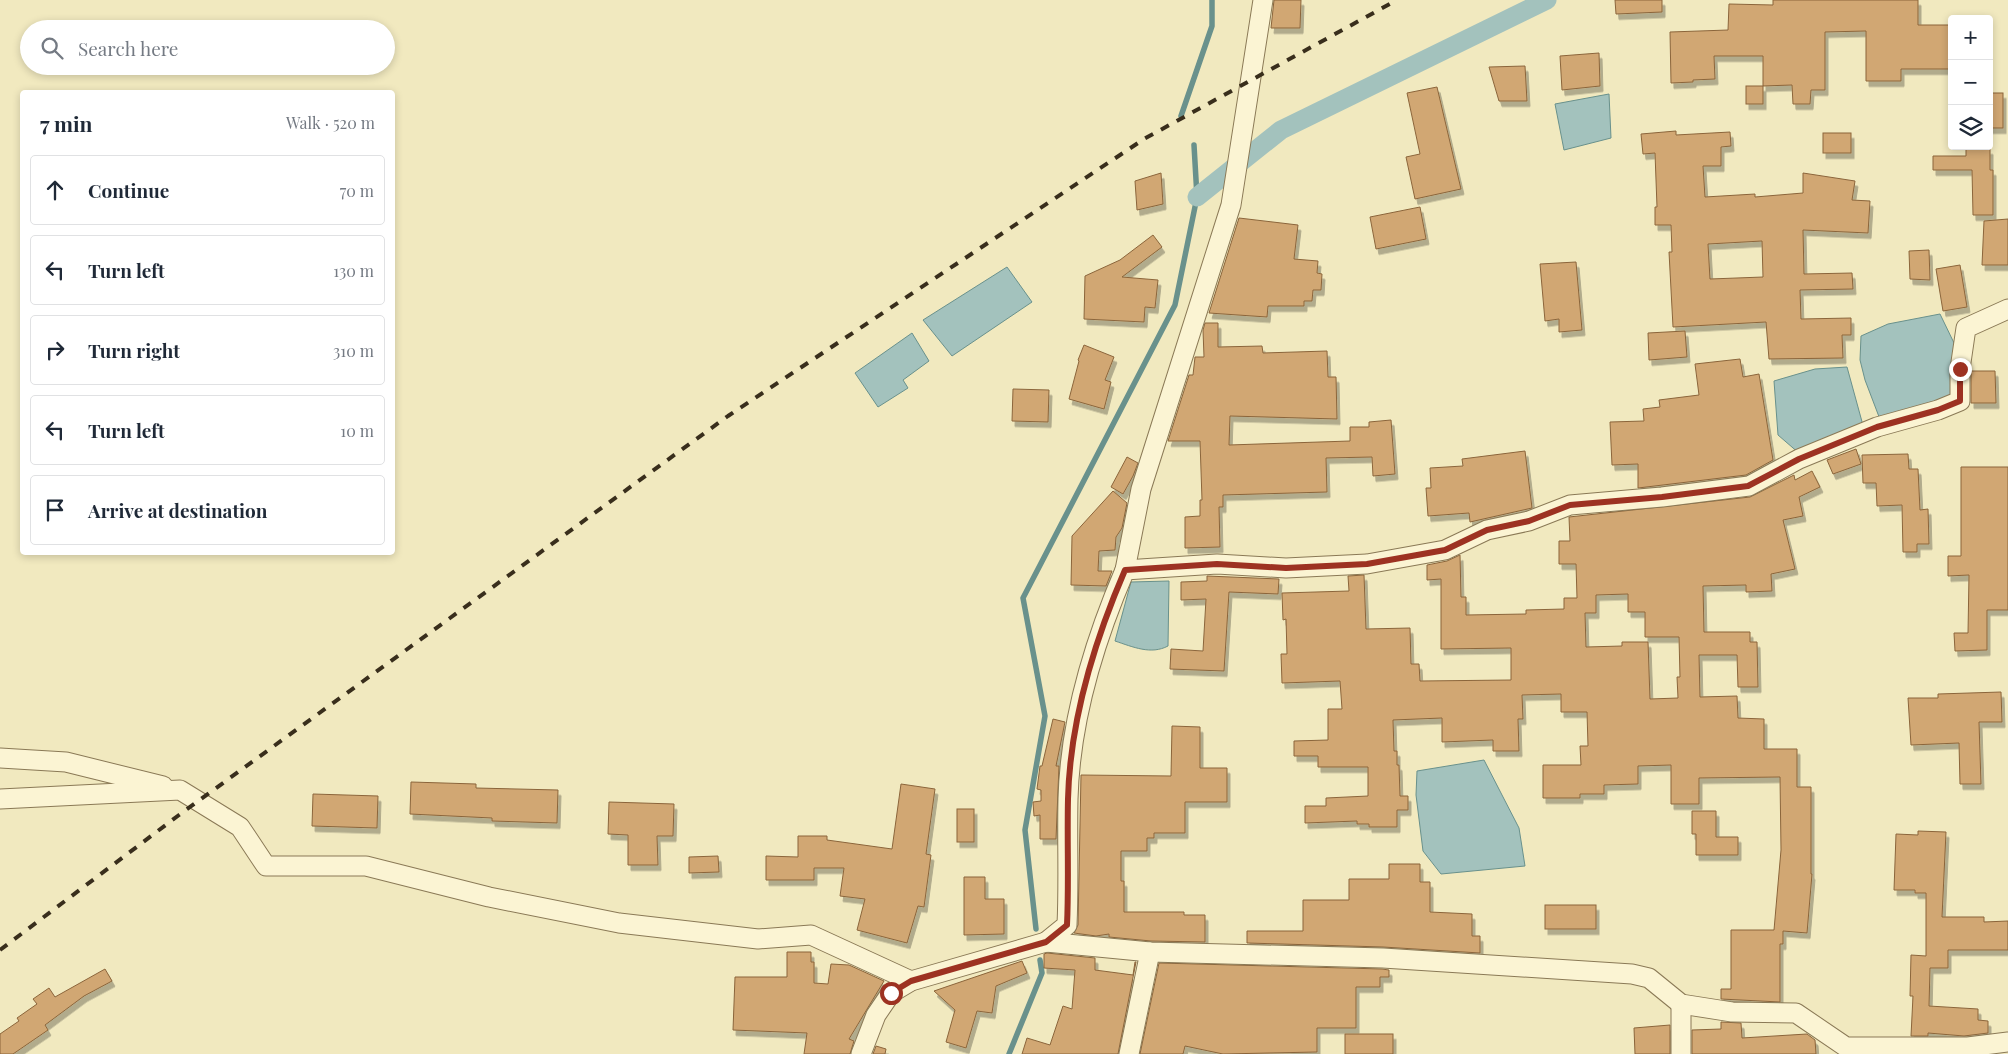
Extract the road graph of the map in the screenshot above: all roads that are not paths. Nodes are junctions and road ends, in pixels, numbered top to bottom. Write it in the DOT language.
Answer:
graph roads {
  1 [pos="1263,0"];
  2 [pos="2008,309"];
  3 [pos="1125,570"];
  4 [pos="0,758"];
  5 [pos="180,790"];
  6 [pos="0,800"];
  7 [pos="1046,942"];
  8 [pos="1150,952"];
  9 [pos="911,981"];
  10 [pos="1681,1004"];
  11 [pos="2008,1042"];
  12 [pos="1846,1050"];
  13 [pos="861,1054"];
  14 [pos="1128,1054"];
  15 [pos="1681,1054"];
  1 -- 3 [label="street"];
  2 -- 3 [label="street"];
  3 -- 7 [label="street"];
  4 -- 5 [label="street"];
  5 -- 6 [label="street"];
  5 -- 9 [label="street"];
  7 -- 8 [label="street"];
  7 -- 9 [label="street"];
  8 -- 10 [label="street"];
  8 -- 14 [label="street"];
  9 -- 13 [label="street"];
  10 -- 12 [label="street"];
  10 -- 15 [label="street"];
  11 -- 12 [label="street"];
}
